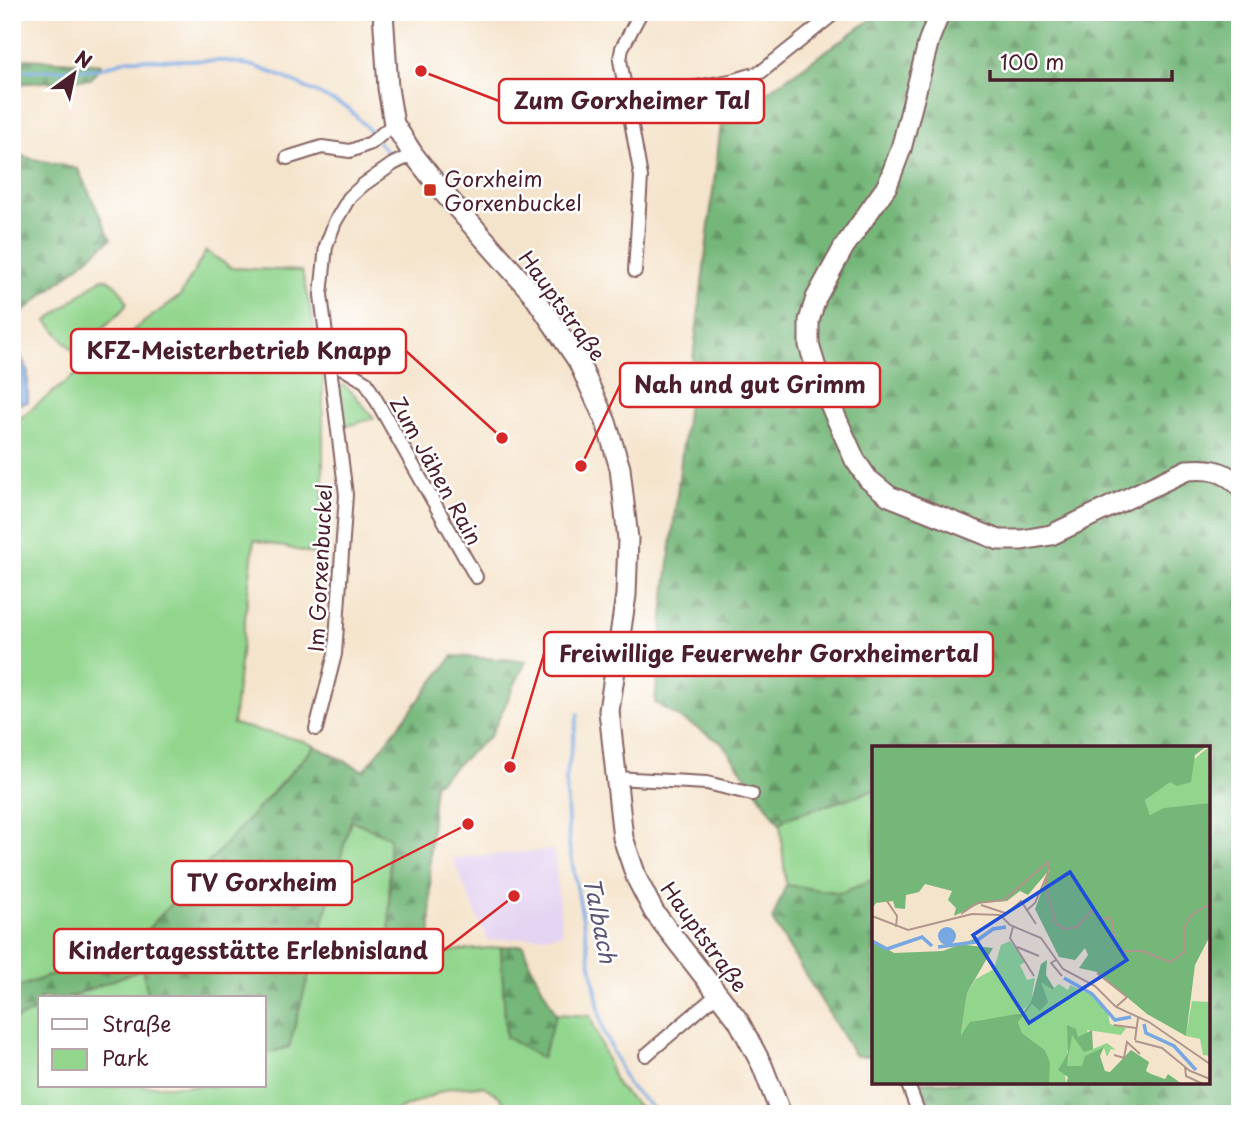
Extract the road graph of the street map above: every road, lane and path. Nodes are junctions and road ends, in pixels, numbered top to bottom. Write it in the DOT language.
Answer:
graph roads {
  1 [pos="383,12"];
  2 [pos="641,12"];
  3 [pos="836,12"];
  4 [pos="940,12"];
  5 [pos="626,90"];
  6 [pos="387,129"];
  7 [pos="413,154"];
  8 [pos="287,158"];
  9 [pos="635,271"];
  10 [pos="329,360"];
  11 [pos="1240,486"];
  12 [pos="476,577"];
  13 [pos="316,729"];
  14 [pos="614,778"];
  15 [pos="752,794"];
  16 [pos="719,993"];
  17 [pos="646,1055"];
  18 [pos="908,1084"];
  19 [pos="781,1114"];
  20 [pos="919,1114"];
  1 -- 6 [label="main road, Hauptstraße"];
  2 -- 5 [label="street"];
  3 -- 5 [label="street"];
  4 -- 11 [label="main road"];
  5 -- 9 [label="street"];
  6 -- 7 [label="main road, Hauptstraße"];
  6 -- 8 [label="street"];
  7 -- 10 [label="street, Im Gorxenbuckel"];
  7 -- 14 [label="main road, Hauptstraße"];
  10 -- 12 [label="street, Zum Jähen Rain"];
  10 -- 13 [label="street, Im Gorxenbuckel"];
  14 -- 15 [label="street"];
  14 -- 16 [label="main road, Hauptstraße"];
  16 -- 17 [label="street"];
  16 -- 19 [label="main road, Hauptstraße"];
  18 -- 20 [label="street"];
}
